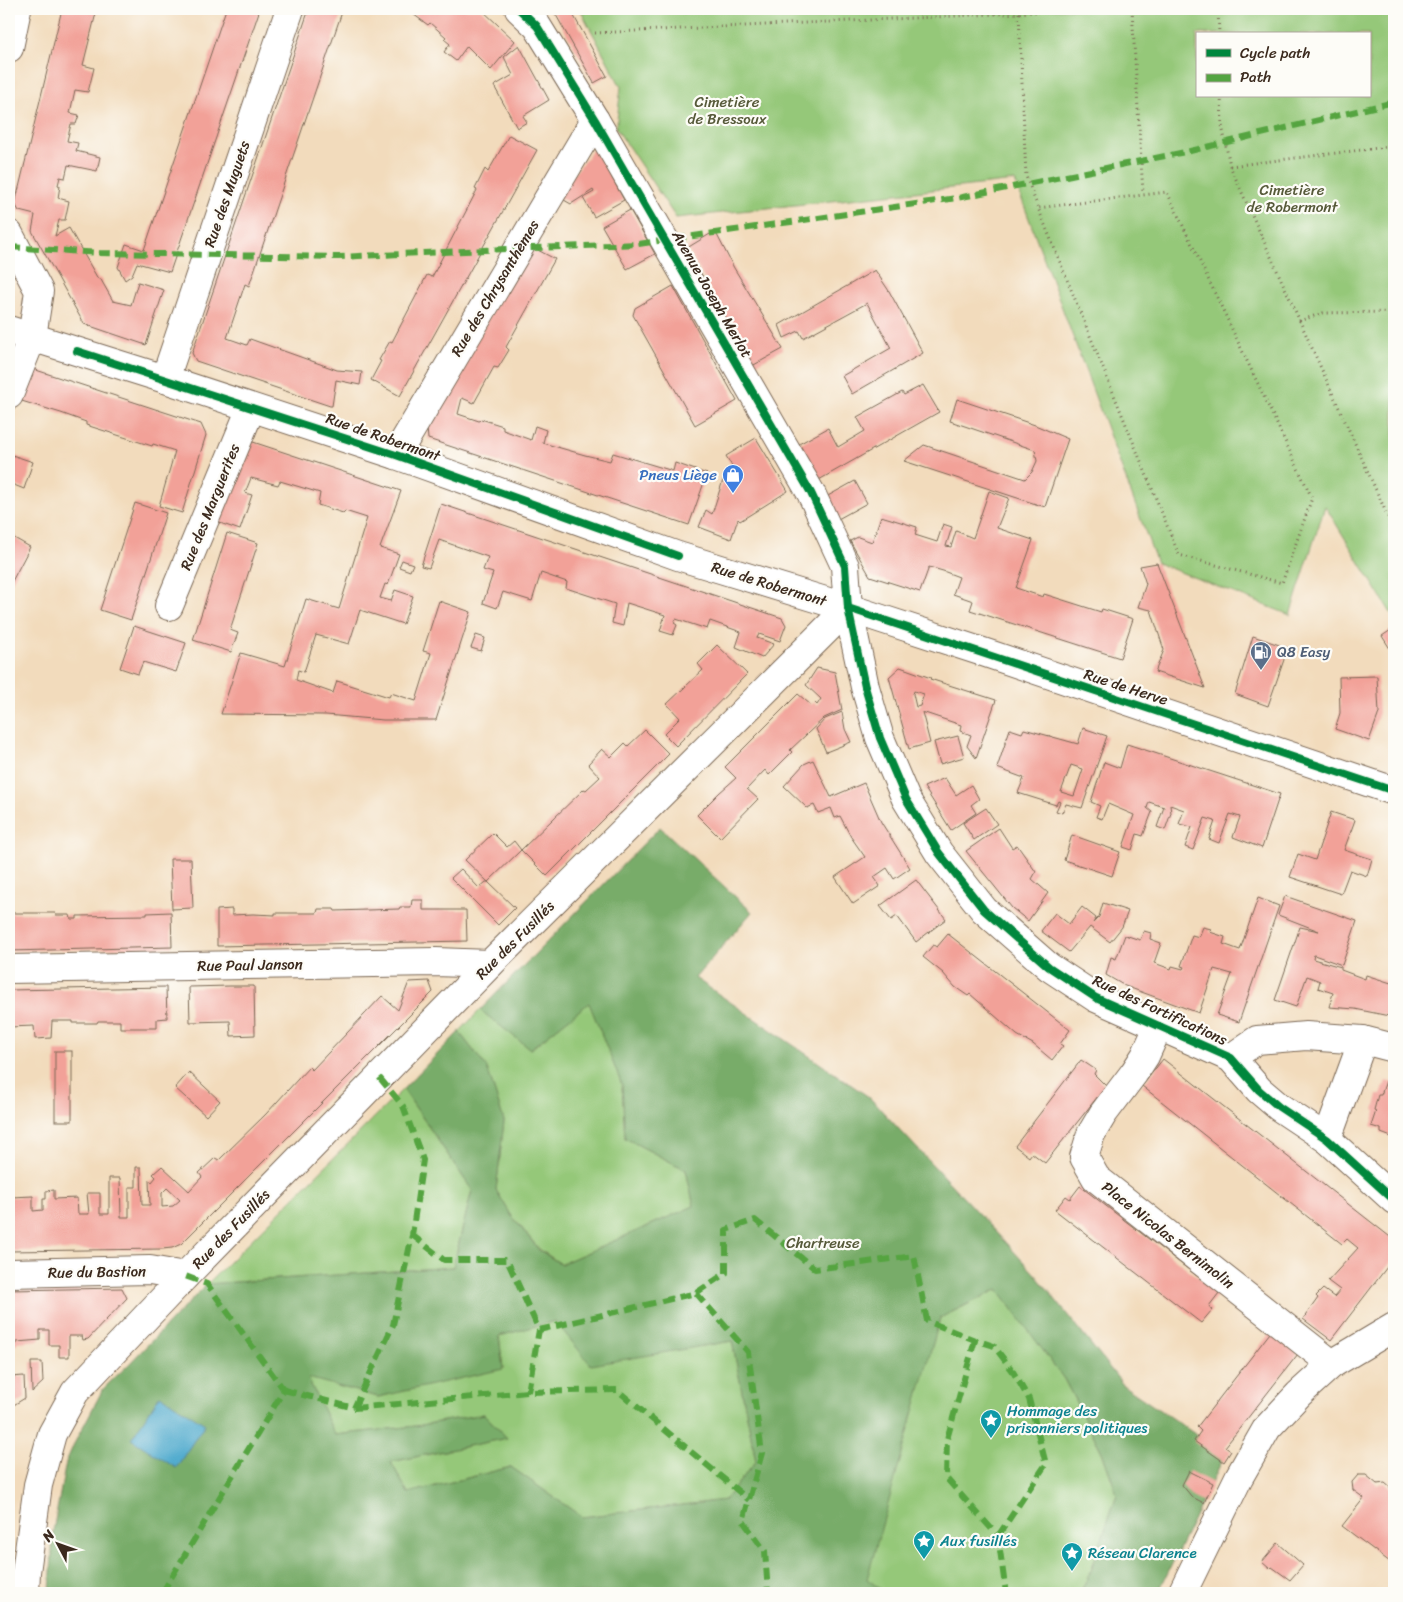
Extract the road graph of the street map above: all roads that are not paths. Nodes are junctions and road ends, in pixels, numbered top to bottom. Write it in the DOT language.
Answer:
graph roads {
  1 [pos="17,9"];
  2 [pos="290,9"];
  3 [pos="519,9"];
  4 [pos="9,48"];
  5 [pos="595,120"];
  6 [pos="9,234"];
  7 [pos="21,333"];
  8 [pos="165,379"];
  9 [pos="9,395"];
  10 [pos="251,408"];
  11 [pos="396,455"];
  12 [pos="169,606"];
  13 [pos="848,608"];
  14 [pos="1394,791"];
  15 [pos="490,964"];
  16 [pos="9,969"];
  17 [pos="1159,1025"];
  18 [pos="1364,1040"];
  19 [pos="1394,1048"];
  20 [pos="1231,1058"];
  21 [pos="1327,1139"];
  22 [pos="1394,1200"];
  23 [pos="9,1272"];
  24 [pos="185,1276"];
  25 [pos="1394,1327"];
  26 [pos="1332,1364"];
  27 [pos="20,1579"];
  28 [pos="1182,1593"];
  1 -- 4 [label="street"];
  2 -- 8 [label="street, Rue des Muguets"];
  3 -- 5 [label="street, Avenue Joseph Merlot"];
  5 -- 11 [label="street, Rue des Chrysanthèmes"];
  5 -- 13 [label="street, Avenue Joseph Merlot"];
  6 -- 7 [label="street"];
  7 -- 8 [label="street, Rue de Robermont"];
  7 -- 9 [label="street"];
  8 -- 10 [label="street, Rue de Robermont"];
  10 -- 11 [label="street, Rue de Robermont"];
  10 -- 12 [label="street, Rue des Marguerites"];
  11 -- 13 [label="street, Rue de Robermont"];
  13 -- 14 [label="street, Rue de Herve"];
  13 -- 15 [label="street, Rue des Fusillés"];
  13 -- 17 [label="street, Rue des Fortifications"];
  15 -- 16 [label="street, Rue Paul Janson"];
  15 -- 24 [label="street, Rue des Fusillés"];
  17 -- 20 [label="street, Rue des Fortifications"];
  17 -- 26 [label="street, Place Nicolas Bernimolin"];
  18 -- 19 [label="street"];
  18 -- 20 [label="street"];
  18 -- 21 [label="street"];
  20 -- 21 [label="street, Rue des Fortifications"];
  21 -- 22 [label="street, Rue des Fortifications"];
  23 -- 24 [label="street, Rue du Bastion"];
  24 -- 27 [label="street, Rue des Fusillés"];
  25 -- 26 [label="street"];
  26 -- 28 [label="street"];
}
